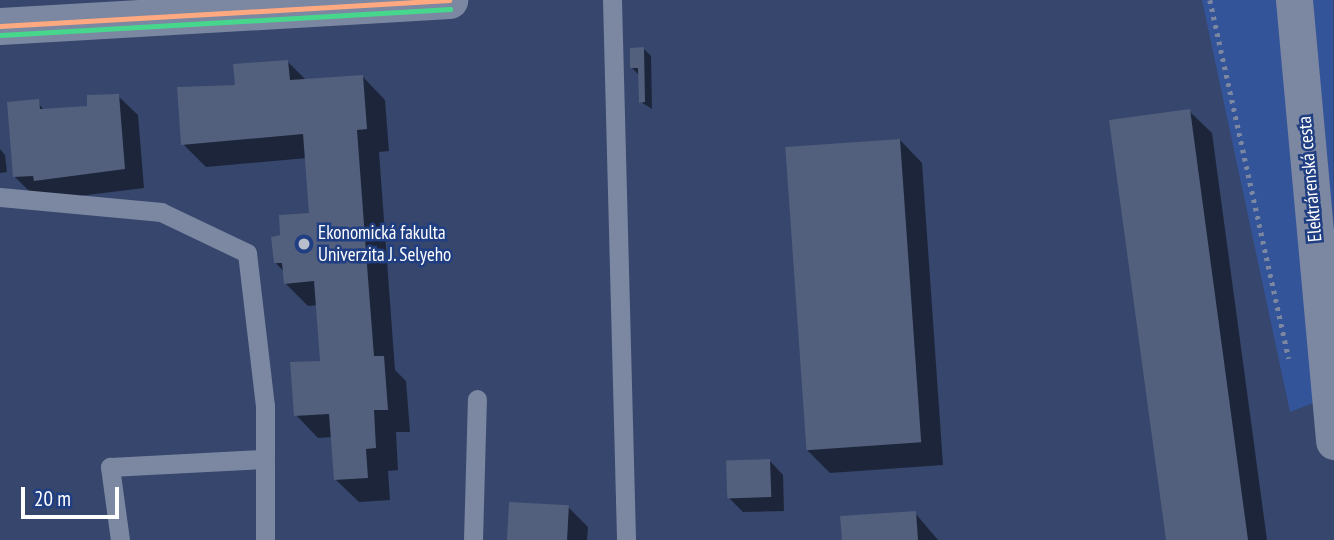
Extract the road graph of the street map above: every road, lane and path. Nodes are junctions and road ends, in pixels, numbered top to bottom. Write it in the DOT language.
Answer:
graph roads {
  1 [pos="449,0"];
  2 [pos="612,0"];
  3 [pos="1210,0"];
  4 [pos="1294,0"];
  5 [pos="0,26"];
  6 [pos="0,197"];
  7 [pos="1290,364"];
  8 [pos="477,399"];
  9 [pos="1334,441"];
  10 [pos="265,459"];
  11 [pos="120,540"];
  12 [pos="265,540"];
  13 [pos="473,540"];
  14 [pos="626,540"];
  1 -- 5 [label="street"];
  2 -- 14 [label="lane"];
  3 -- 7 [label="path"];
  4 -- 9 [label="street, Elektrárenská cesta"];
  6 -- 10 [label="lane"];
  8 -- 13 [label="lane"];
  10 -- 11 [label="lane"];
  10 -- 12 [label="lane"];
}
